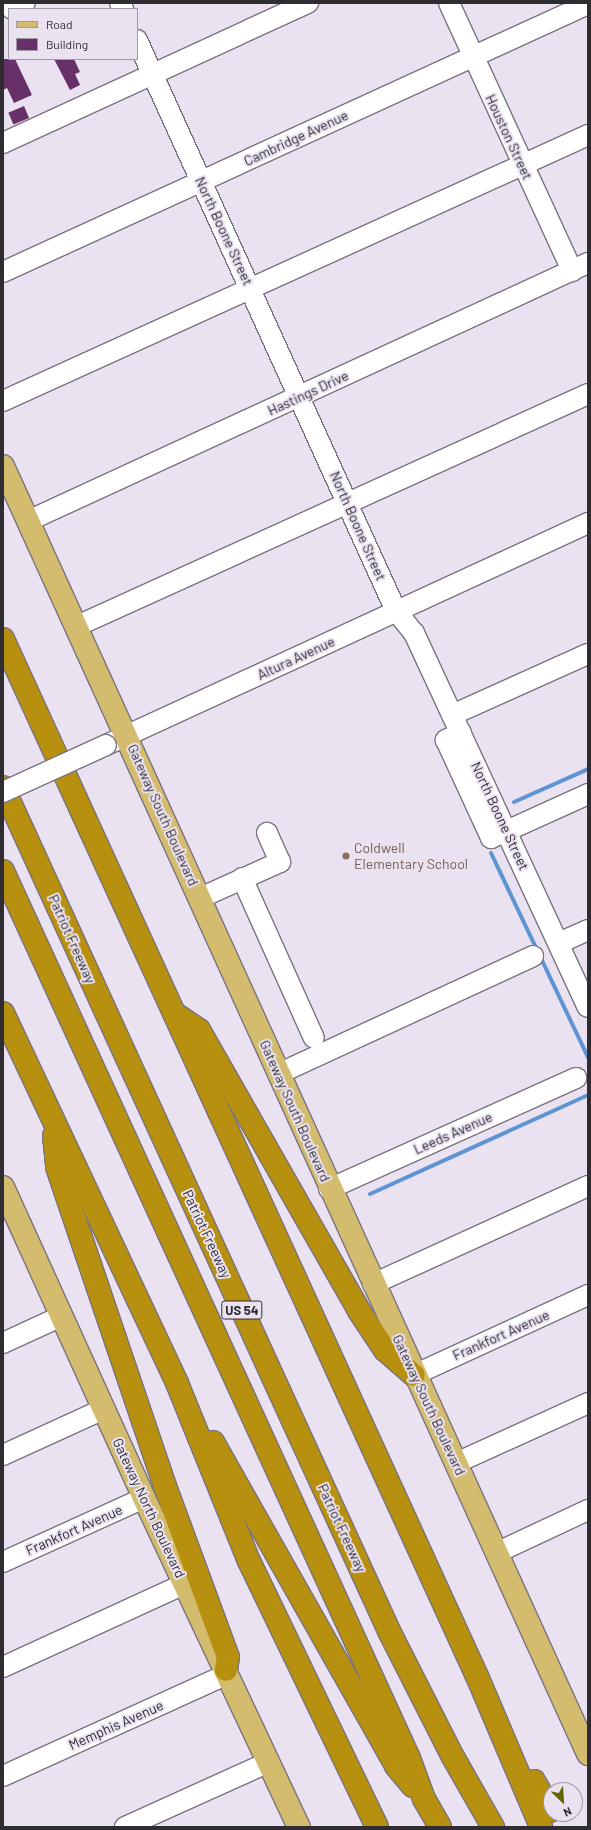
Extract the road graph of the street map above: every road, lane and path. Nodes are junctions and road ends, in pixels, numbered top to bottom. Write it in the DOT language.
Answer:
graph roads {
  1 [pos="25,3"];
  2 [pos="308,3"];
  3 [pos="449,3"];
  4 [pos="588,4"];
  5 [pos="14,8"];
  6 [pos="138,42"];
  7 [pos="472,57"];
  8 [pos="153,74"];
  9 [pos="588,135"];
  10 [pos="3,143"];
  11 [pos="522,165"];
  12 [pos="201,182"];
  13 [pos="580,267"];
  14 [pos="3,272"];
  15 [pos="250,289"];
  16 [pos="588,394"];
  17 [pos="299,397"];
  18 [pos="3,401"];
  19 [pos="3,466"];
  20 [pos="347,503"];
  21 [pos="28,521"];
  22 [pos="588,523"];
  23 [pos="396,611"];
  24 [pos="76,626"];
  25 [pos="3,640"];
  26 [pos="588,654"];
  27 [pos="452,715"];
  28 [pos="127,736"];
  29 [pos="3,787"];
  30 [pos="3,792"];
  31 [pos="588,794"];
  32 [pos="507,831"];
  33 [pos="267,833"];
  34 [pos="3,871"];
  35 [pos="242,878"];
  36 [pos="200,898"];
  37 [pos="588,930"];
  38 [pos="559,943"];
  39 [pos="533,956"];
  40 [pos="588,1007"];
  41 [pos="3,1012"];
  42 [pos="174,1013"];
  43 [pos="314,1038"];
  44 [pos="278,1074"];
  45 [pos="576,1078"];
  46 [pos="53,1123"];
  47 [pos="588,1186"];
  48 [pos="329,1189"];
  49 [pos="5,1195"];
  50 [pos="373,1284"];
  51 [pos="588,1296"];
  52 [pos="62,1316"];
  53 [pos="3,1343"];
  54 [pos="414,1375"];
  55 [pos="177,1383"];
  56 [pos="588,1403"];
  57 [pos="104,1409"];
  58 [pos="3,1455"];
  59 [pos="456,1463"];
  60 [pos="144,1498"];
  61 [pos="588,1510"];
  62 [pos="496,1553"];
  63 [pos="3,1562"];
  64 [pos="184,1584"];
  65 [pos="3,1667"];
  66 [pos="227,1672"];
  67 [pos="582,1726"];
  68 [pos="588,1754"];
  69 [pos="269,1762"];
  70 [pos="3,1776"];
  71 [pos="424,1799"];
  72 [pos="543,1803"];
  73 [pos="125,1827"];
  74 [pos="299,1827"];
  75 [pos="377,1827"];
  76 [pos="440,1827"];
  77 [pos="493,1827"];
  1 -- 5 [label="street"];
  2 -- 8 [label="street"];
  3 -- 7 [label="street, Houston Street"];
  4 -- 7 [label="street, Cambridge Avenue"];
  6 -- 8 [label="street, North Boone Street"];
  7 -- 11 [label="street, Houston Street"];
  7 -- 12 [label="street, Cambridge Avenue"];
  8 -- 10 [label="street"];
  8 -- 12 [label="street, North Boone Street"];
  9 -- 11 [label="street"];
  11 -- 13 [label="street, Houston Street"];
  11 -- 15 [label="street"];
  12 -- 14 [label="street, Cambridge Avenue"];
  12 -- 15 [label="street, North Boone Street"];
  13 -- 17 [label="street, Hastings Drive"];
  15 -- 17 [label="street, North Boone Street"];
  15 -- 18 [label="street"];
  16 -- 20 [label="street"];
  17 -- 20 [label="street, North Boone Street"];
  17 -- 21 [label="street, Hastings Drive"];
  19 -- 21 [label="main road, Gateway South Boulevard"];
  20 -- 23 [label="street, North Boone Street"];
  20 -- 24 [label="street"];
  21 -- 24 [label="main road, Gateway South Boulevard"];
  22 -- 23 [label="street, Altura Avenue"];
  23 -- 27 [label="street, North Boone Street"];
  23 -- 28 [label="street, Altura Avenue"];
  24 -- 28 [label="main road, Gateway South Boulevard"];
  25 -- 42 [label="highway"];
  26 -- 27 [label="street"];
  27 -- 32 [label="street, North Boone Street"];
  28 -- 30 [label="street, Altura Avenue, bridge"];
  28 -- 36 [label="main road, Gateway South Boulevard"];
  29 -- 77 [label="highway, Patriot Freeway / US 54"];
  31 -- 32 [label="street"];
  32 -- 38 [label="street, North Boone Street"];
  33 -- 35 [label="street"];
  34 -- 71 [label="highway, US 54"];
  35 -- 36 [label="street"];
  35 -- 43 [label="street"];
  36 -- 44 [label="main road, Gateway South Boulevard"];
  37 -- 38 [label="street"];
  38 -- 40 [label="street, North Boone Street"];
  39 -- 44 [label="street"];
  41 -- 46 [label="highway"];
  42 -- 54 [label="highway"];
  42 -- 72 [label="highway"];
  44 -- 48 [label="main road, Gateway South Boulevard"];
  45 -- 48 [label="street, Leeds Avenue"];
  46 -- 55 [label="highway"];
  46 -- 66 [label="highway"];
  47 -- 50 [label="street"];
  48 -- 50 [label="main road, Gateway South Boulevard"];
  49 -- 52 [label="main road, Gateway North Boulevard"];
  50 -- 54 [label="main road, Gateway South Boulevard"];
  51 -- 54 [label="street, Frankfort Avenue"];
  52 -- 53 [label="street"];
  52 -- 57 [label="main road, Gateway North Boulevard"];
  54 -- 59 [label="main road, Gateway South Boulevard"];
  55 -- 71 [label="highway"];
  55 -- 75 [label="highway"];
  56 -- 59 [label="street"];
  57 -- 58 [label="street"];
  57 -- 60 [label="main road, Gateway North Boulevard"];
  59 -- 62 [label="main road, Gateway South Boulevard"];
  60 -- 63 [label="street, Frankfort Avenue"];
  60 -- 64 [label="main road, Gateway North Boulevard"];
  61 -- 62 [label="street"];
  62 -- 67 [label="main road, Gateway South Boulevard"];
  64 -- 65 [label="street"];
  64 -- 66 [label="main road, Gateway North Boulevard"];
  66 -- 69 [label="main road, Gateway North Boulevard"];
  66 -- 70 [label="street, Memphis Avenue"];
  67 -- 68 [label="main road, Gateway South Boulevard"];
  69 -- 73 [label="street"];
  69 -- 74 [label="main road, Gateway North Boulevard"];
  71 -- 76 [label="highway, US 54"];
}
